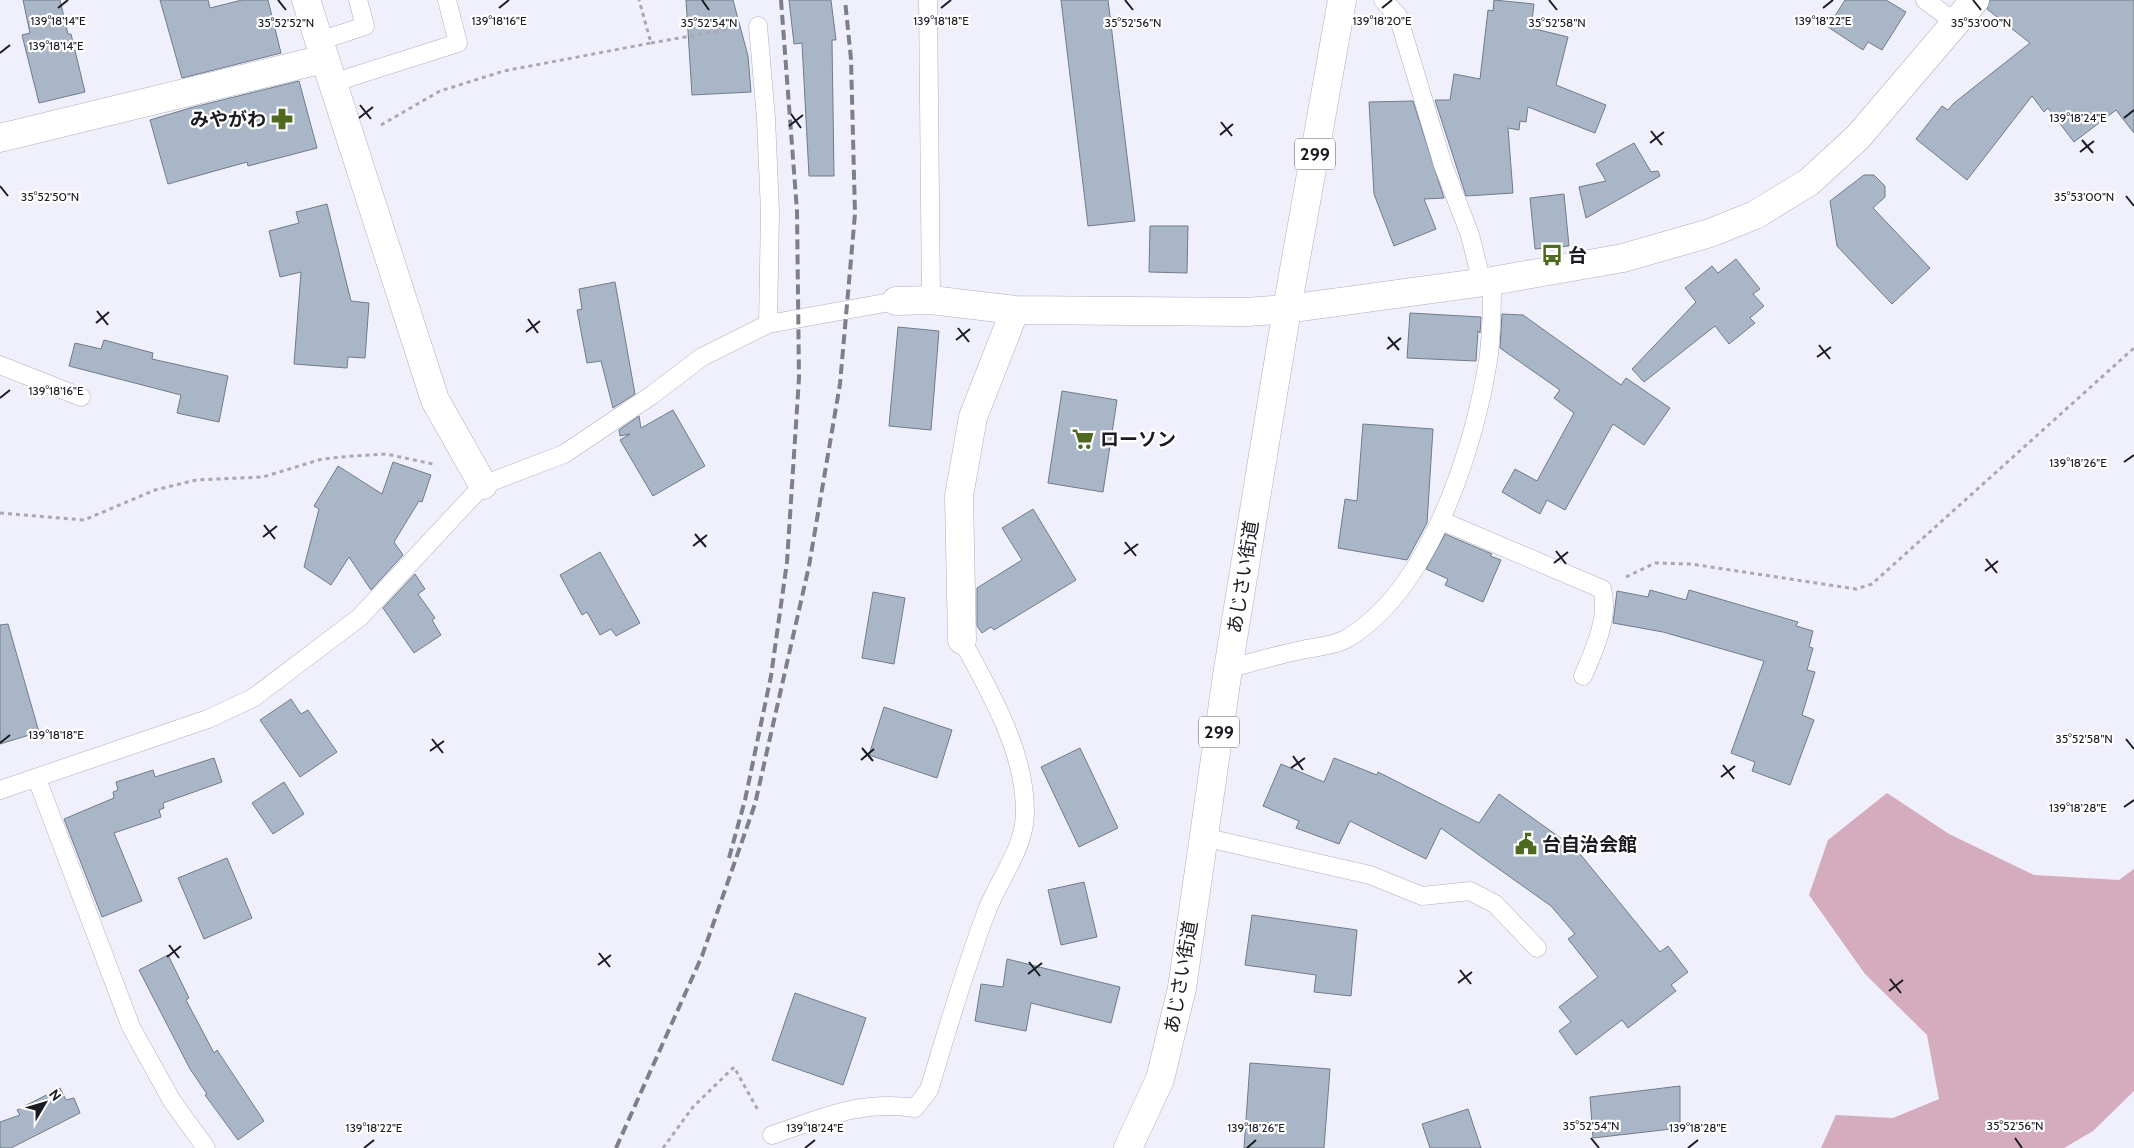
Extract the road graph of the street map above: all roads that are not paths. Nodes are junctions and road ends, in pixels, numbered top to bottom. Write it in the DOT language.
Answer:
graph roads {
  1 [pos="306,0"];
  2 [pos="358,0"];
  3 [pos="447,0"];
  4 [pos="928,0"];
  5 [pos="1342,0"];
  6 [pos="1383,0"];
  7 [pos="1925,0"];
  8 [pos="1976,0"];
  9 [pos="1956,23"];
  10 [pos="758,26"];
  11 [pos="325,61"];
  12 [pos="0,138"];
  13 [pos="1487,282"];
  14 [pos="896,300"];
  15 [pos="931,300"];
  16 [pos="1287,309"];
  17 [pos="1015,310"];
  18 [pos="768,324"];
  19 [pos="0,365"];
  20 [pos="81,397"];
  21 [pos="480,480"];
  22 [pos="1442,521"];
  23 [pos="962,640"];
  24 [pos="1228,669"];
  25 [pos="1583,676"];
  26 [pos="37,779"];
  27 [pos="0,790"];
  28 [pos="1204,837"];
  29 [pos="1537,948"];
  30 [pos="772,1136"];
  31 [pos="206,1148"];
  32 [pos="1128,1148"];
  1 -- 11 [label="main road"];
  2 -- 11 [label="lane"];
  3 -- 11 [label="lane"];
  4 -- 15 [label="lane"];
  5 -- 16 [label="main road, あじさい街道 / 299"];
  6 -- 13 [label="lane"];
  7 -- 9 [label="lane"];
  8 -- 9 [label="main road"];
  9 -- 13 [label="main road"];
  10 -- 18 [label="lane"];
  11 -- 12 [label="main road"];
  11 -- 21 [label="main road"];
  13 -- 16 [label="main road"];
  13 -- 22 [label="lane"];
  14 -- 15 [label="main road"];
  14 -- 18 [label="lane"];
  15 -- 17 [label="main road"];
  16 -- 17 [label="main road"];
  16 -- 24 [label="main road, あじさい街道 / 299"];
  17 -- 23 [label="main road"];
  18 -- 21 [label="lane"];
  19 -- 20 [label="lane"];
  21 -- 26 [label="lane"];
  22 -- 24 [label="lane"];
  22 -- 25 [label="lane"];
  23 -- 30 [label="lane"];
  24 -- 28 [label="main road, あじさい街道 / 299"];
  26 -- 27 [label="lane"];
  26 -- 31 [label="lane"];
  28 -- 29 [label="lane"];
  28 -- 32 [label="main road, あじさい街道 / 299"];
}
